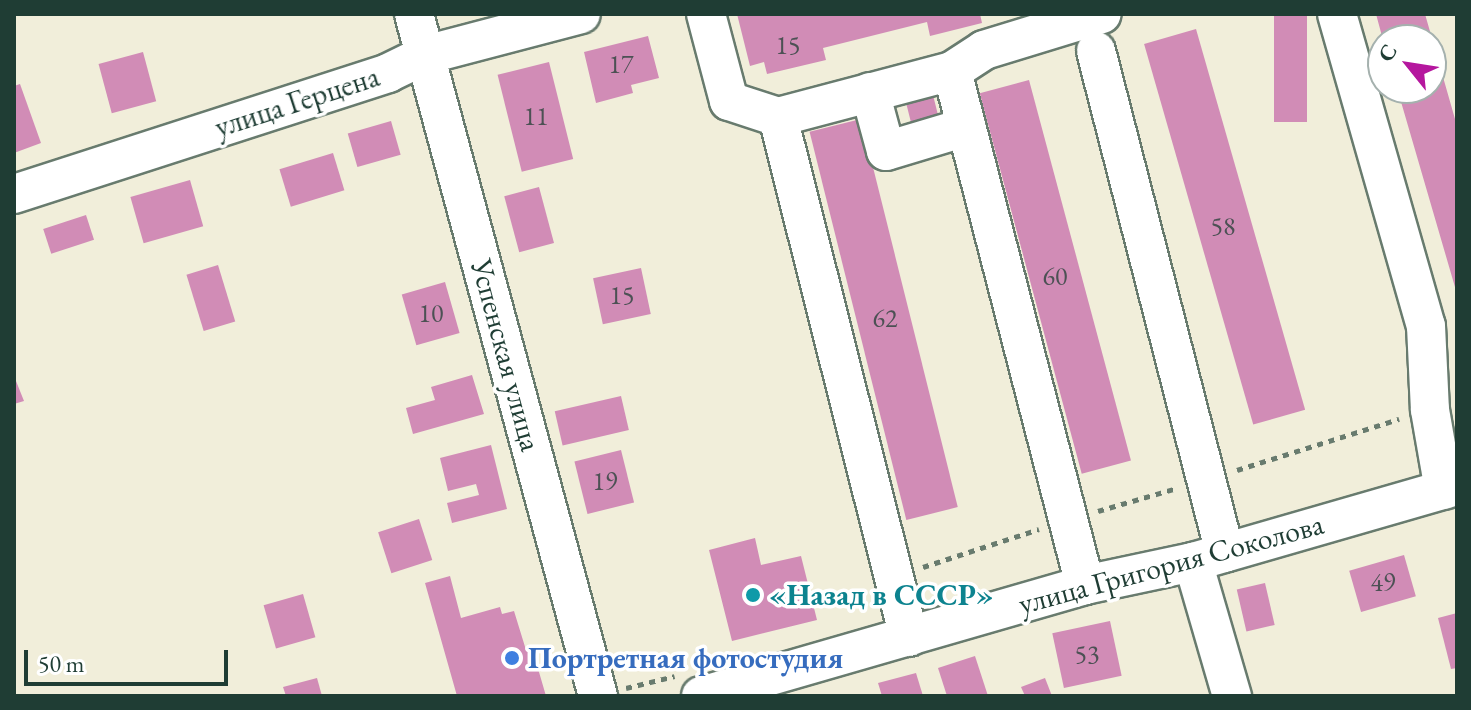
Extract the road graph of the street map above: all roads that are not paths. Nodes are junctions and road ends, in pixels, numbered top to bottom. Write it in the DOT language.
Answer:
graph roads {
  1 [pos="414,14"];
  2 [pos="581,14"];
  3 [pos="706,14"];
  4 [pos="1102,14"];
  5 [pos="1337,14"];
  6 [pos="1096,51"];
  7 [pos="425,55"];
  8 [pos="952,71"];
  9 [pos="870,92"];
  10 [pos="778,117"];
  11 [pos="966,127"];
  12 [pos="14,194"];
  13 [pos="1450,488"];
  14 [pos="1209,557"];
  15 [pos="1085,585"];
  16 [pos="909,637"];
  17 [pos="695,684"];
  18 [pos="598,696"];
  19 [pos="1232,696"];
  1 -- 7 [label="street, Успенская улица"];
  2 -- 7 [label="street, улица Герцена"];
  3 -- 10 [label="street"];
  4 -- 8 [label="street"];
  5 -- 13 [label="street"];
  6 -- 14 [label="street"];
  7 -- 12 [label="street, улица Герцена"];
  7 -- 18 [label="street, Успенская улица"];
  8 -- 9 [label="street"];
  8 -- 11 [label="street"];
  9 -- 10 [label="street"];
  9 -- 11 [label="street"];
  10 -- 16 [label="street"];
  11 -- 15 [label="street"];
  13 -- 14 [label="street, улица Григория Соколова"];
  14 -- 15 [label="street, улица Григория Соколова"];
  14 -- 19 [label="street"];
  15 -- 16 [label="street, улица Григория Соколова"];
  16 -- 17 [label="street, улица Григория Соколова"];
}
